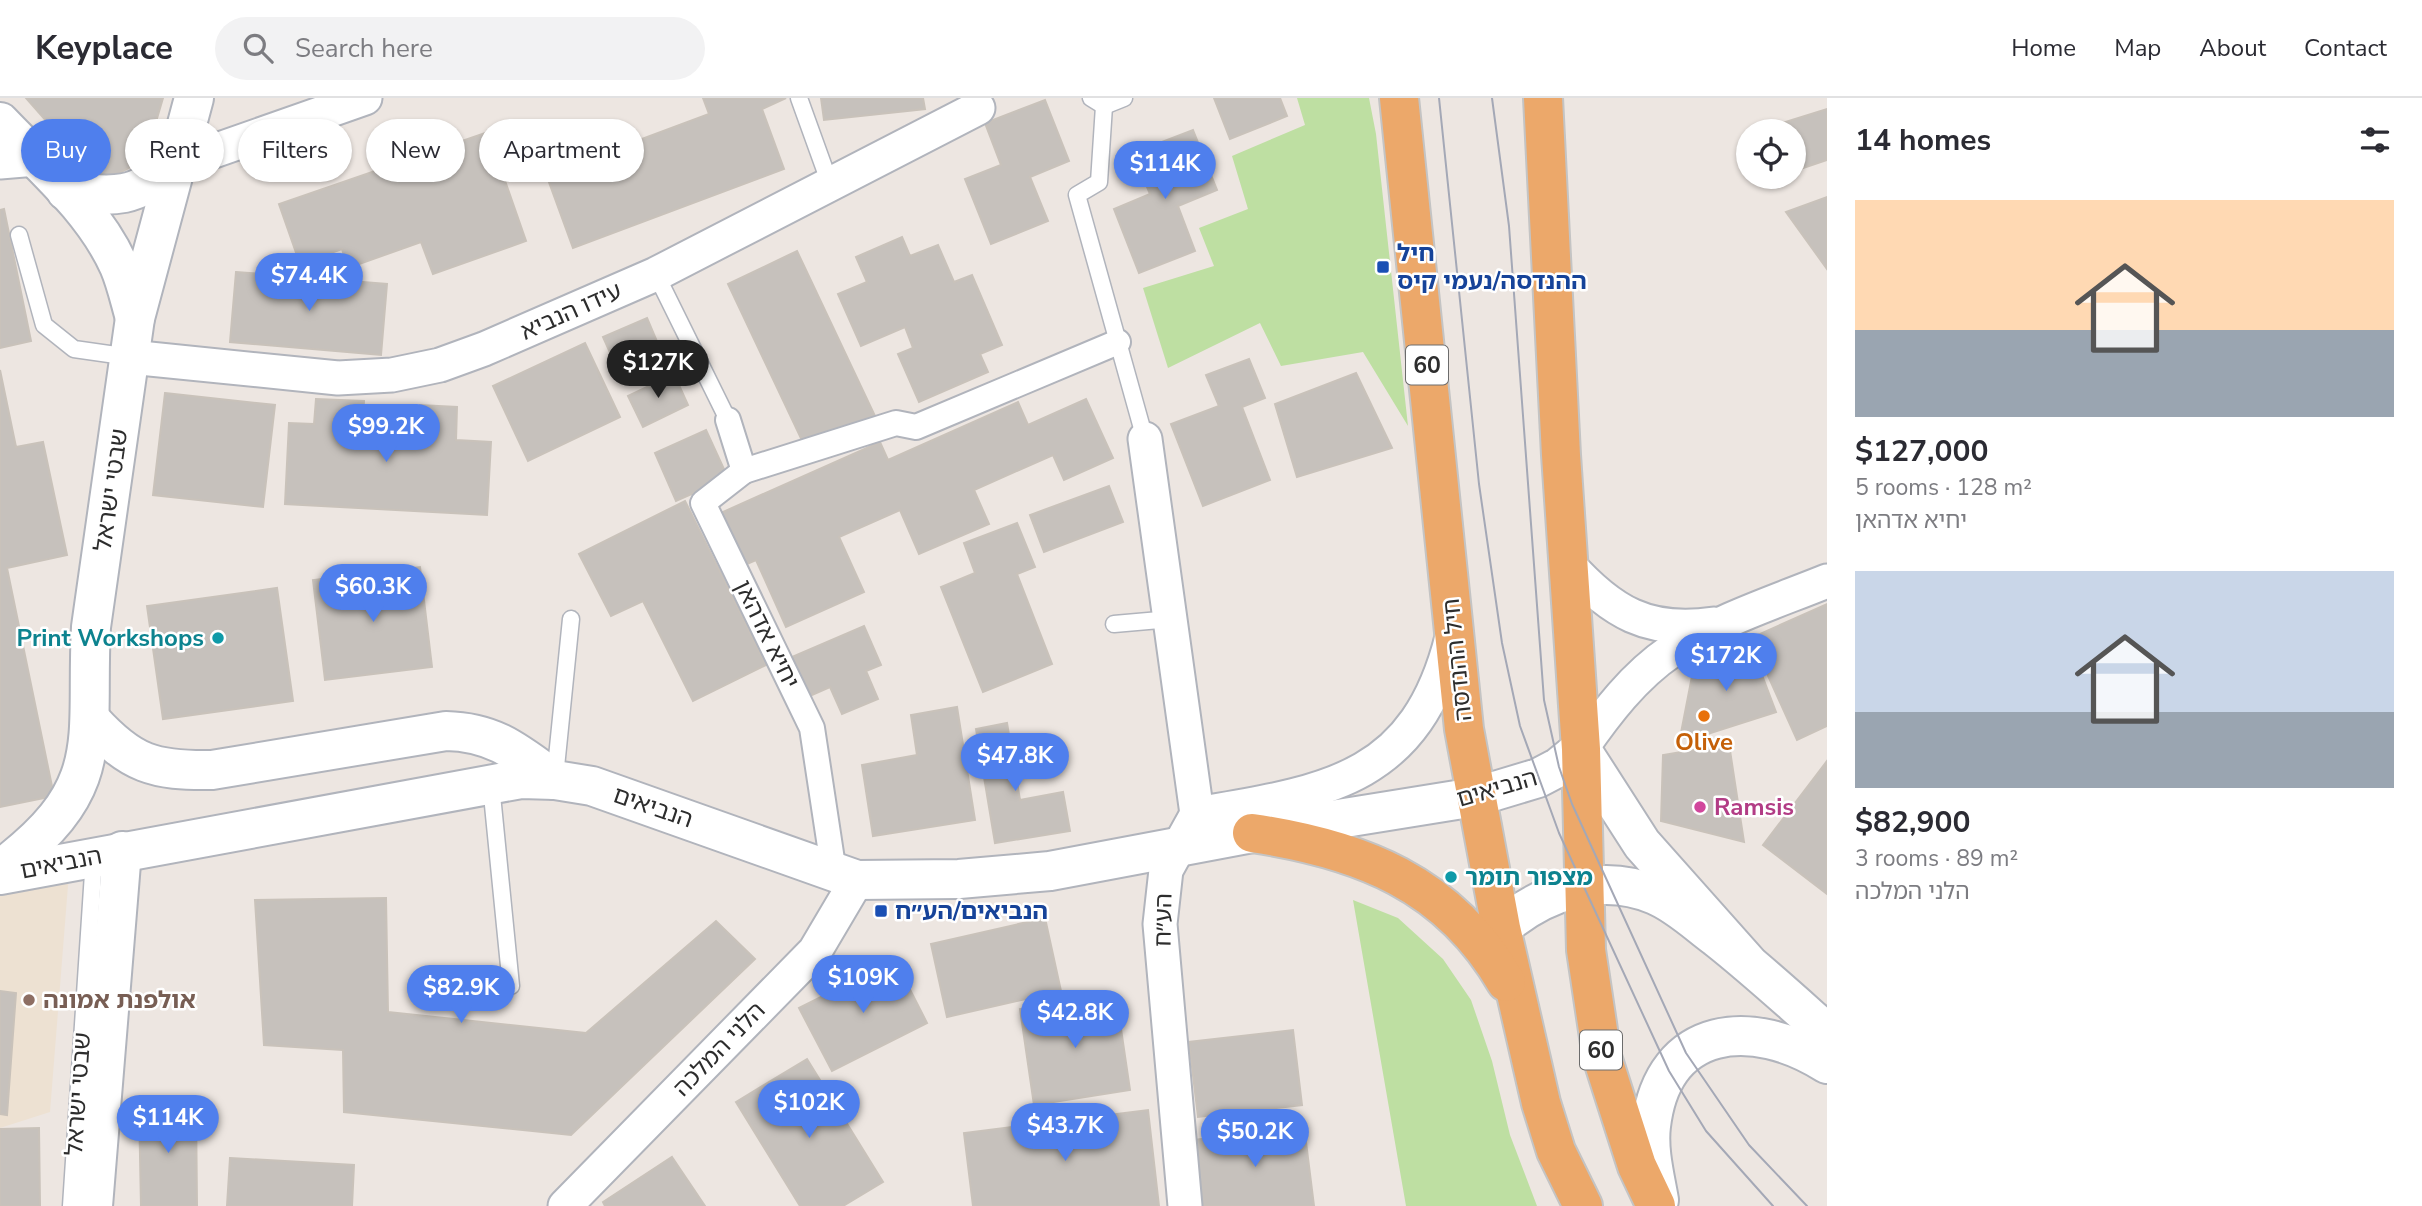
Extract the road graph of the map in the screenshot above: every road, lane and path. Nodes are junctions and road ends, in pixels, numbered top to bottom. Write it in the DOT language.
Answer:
graph roads {
  1 [pos="194,98"];
  2 [pos="365,98"];
  3 [pos="799,98"];
  4 [pos="1124,98"];
  5 [pos="1399,98"];
  6 [pos="1544,98"];
  7 [pos="1097,102"];
  8 [pos="985,103"];
  9 [pos="188,119"];
  10 [pos="0,122"];
  11 [pos="224,147"];
  12 [pos="18,160"];
  13 [pos="155,182"];
  14 [pos="170,182"];
  15 [pos="830,184"];
  16 [pos="66,191"];
  17 [pos="19,235"];
  18 [pos="656,274"];
  19 [pos="135,318"];
  20 [pos="1118,342"];
  21 [pos="130,357"];
  22 [pos="728,420"];
  23 [pos="1145,439"];
  24 [pos="744,471"];
  25 [pos="1568,564"];
  26 [pos="1827,581"];
  27 [pos="571,619"];
  28 [pos="1171,619"];
  29 [pos="1723,623"];
  30 [pos="1114,624"];
  31 [pos="1453,631"];
  32 [pos="92,721"];
  33 [pos="1581,749"];
  34 [pos="555,780"];
  35 [pos="491,785"];
  36 [pos="1475,797"];
  37 [pos="1188,830"];
  38 [pos="1252,833"];
  39 [pos="108,853"];
  40 [pos="4,866"];
  41 [pos="846,876"];
  42 [pos="1583,886"];
  43 [pos="1502,928"];
  44 [pos="1747,962"];
  45 [pos="511,986"];
  46 [pos="1519,1006"];
  47 [pos="1827,1033"];
  48 [pos="1827,1064"];
  49 [pos="1582,1202"];
  50 [pos="570,1204"];
  51 [pos="71,1206"];
  52 [pos="93,1206"];
  53 [pos="1185,1206"];
  54 [pos="1658,1206"];
  1 -- 9 [label="street, שבטי ישראל"];
  2 -- 11 [label="street"];
  3 -- 15 [label="lane"];
  4 -- 7 [label="lane"];
  5 -- 31 [label="highway, חיל ההנדסה / 60"];
  6 -- 25 [label="highway, 60"];
  7 -- 20 [label="lane"];
  8 -- 15 [label="street, עידו הנביא"];
  10 -- 12 [label="street"];
  12 -- 16 [label="street"];
  13 -- 16 [label="street"];
  14 -- 19 [label="street, שבטי ישראל"];
  15 -- 18 [label="street, עידו הנביא"];
  16 -- 19 [label="street"];
  17 -- 21 [label="lane"];
  18 -- 21 [label="street, עידו הנביא"];
  18 -- 22 [label="lane"];
  19 -- 21 [label="street, שבטי ישראל"];
  20 -- 23 [label="lane"];
  20 -- 24 [label="street"];
  21 -- 32 [label="street, שבטי ישראל"];
  22 -- 24 [label="street"];
  23 -- 28 [label="street"];
  24 -- 41 [label="street, יחיא אדהאן"];
  25 -- 29 [label="street"];
  25 -- 33 [label="highway, 60"];
  26 -- 29 [label="street"];
  27 -- 34 [label="lane"];
  28 -- 30 [label="lane"];
  28 -- 37 [label="street"];
  29 -- 33 [label="street"];
  31 -- 36 [label="highway, חיל ההנדסה / 60"];
  31 -- 37 [label="street, הנביאים"];
  32 -- 34 [label="street"];
  32 -- 40 [label="street, שבטי ישראל"];
  33 -- 36 [label="street, הנביאים"];
  33 -- 42 [label="highway, 60"];
  33 -- 44 [label="street"];
  34 -- 35 [label="street, הנביאים"];
  34 -- 41 [label="street, הנביאים"];
  35 -- 39 [label="street, הנביאים"];
  35 -- 45 [label="lane"];
  36 -- 38 [label="street, הנביאים"];
  36 -- 43 [label="highway, חיל ההנדסה / 60"];
  37 -- 38 [label="street, הנביאים"];
  37 -- 41 [label="street, הנביאים"];
  37 -- 53 [label="street, הע״ח"];
  38 -- 46 [label="highway"];
  39 -- 40 [label="street, הנביאים"];
  39 -- 51 [label="lane, שבטי ישראל"];
  39 -- 52 [label="street, שבטי ישראל"];
  41 -- 50 [label="street, הלני המלכה"];
  42 -- 43 [label="street"];
  42 -- 44 [label="street"];
  42 -- 54 [label="highway, 60"];
  43 -- 46 [label="highway, חיל ההנדסה / 60"];
  44 -- 47 [label="street"];
  46 -- 49 [label="highway, חיל ההנדסה / 60"];
  48 -- 54 [label="street"];
}
